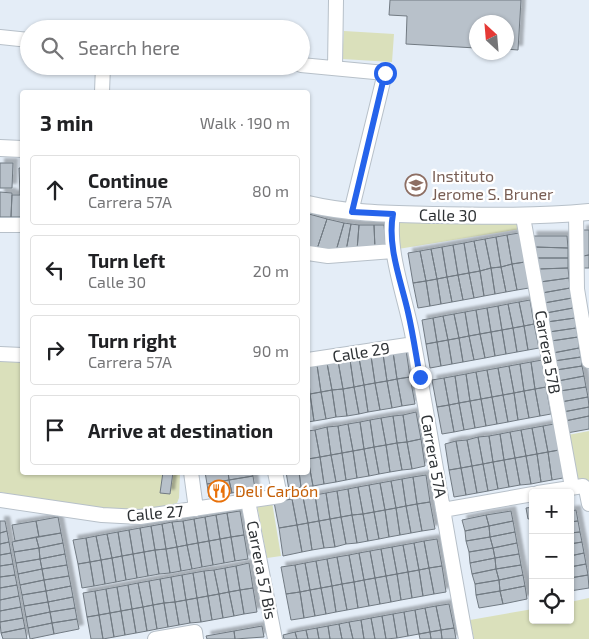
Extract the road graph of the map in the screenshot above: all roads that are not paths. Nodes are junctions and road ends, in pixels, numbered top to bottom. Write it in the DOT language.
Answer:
graph roads {
  1 [pos="336,0"];
  2 [pos="0,38"];
  3 [pos="20,39"];
  4 [pos="310,66"];
  5 [pos="335,68"];
  6 [pos="103,75"];
  7 [pos="102,90"];
  8 [pos="0,148"];
  9 [pos="20,149"];
  10 [pos="310,204"];
  11 [pos="352,212"];
  12 [pos="582,213"];
  13 [pos="393,214"];
  14 [pos="523,217"];
  15 [pos="0,225"];
  16 [pos="20,225"];
  17 [pos="393,251"];
  18 [pos="310,253"];
  19 [pos="414,344"];
  20 [pos="0,354"];
  21 [pos="20,355"];
  22 [pos="310,360"];
  23 [pos="589,361"];
  24 [pos="191,475"];
  25 [pos="276,475"];
  26 [pos="572,487"];
  27 [pos="561,489"];
  28 [pos="529,495"];
  29 [pos="588,498"];
  30 [pos="0,500"];
  31 [pos="248,500"];
  32 [pos="196,509"];
  33 [pos="443,510"];
  34 [pos="195,636"];
  35 [pos="155,639"];
  36 [pos="275,639"];
  37 [pos="466,639"];
  1 -- 5 [label="street"];
  2 -- 3 [label="street"];
  4 -- 5 [label="street"];
  5 -- 11 [label="street"];
  6 -- 7 [label="street"];
  8 -- 9 [label="main road"];
  10 -- 11 [label="main road, Calle 30"];
  11 -- 13 [label="main road, Calle 30"];
  12 -- 14 [label="main road, Calle 30"];
  12 -- 23 [label="street"];
  13 -- 14 [label="main road, Calle 30"];
  13 -- 17 [label="street, Carrera 57A"];
  14 -- 26 [label="street, Carrera 57B"];
  15 -- 16 [label="street"];
  17 -- 18 [label="street"];
  17 -- 19 [label="street, Carrera 57A"];
  19 -- 22 [label="street, Calle 29"];
  19 -- 33 [label="street, Carrera 57A"];
  20 -- 21 [label="street"];
  24 -- 32 [label="street"];
  25 -- 31 [label="street, Calle 27"];
  26 -- 27 [label="street"];
  26 -- 29 [label="street"];
  28 -- 33 [label="street"];
  30 -- 32 [label="street, Calle 27"];
  31 -- 32 [label="street, Calle 27"];
  31 -- 36 [label="street, Carrera 57 Bis"];
  33 -- 37 [label="street, Carrera 57A"];
  34 -- 35 [label="street"];
}
